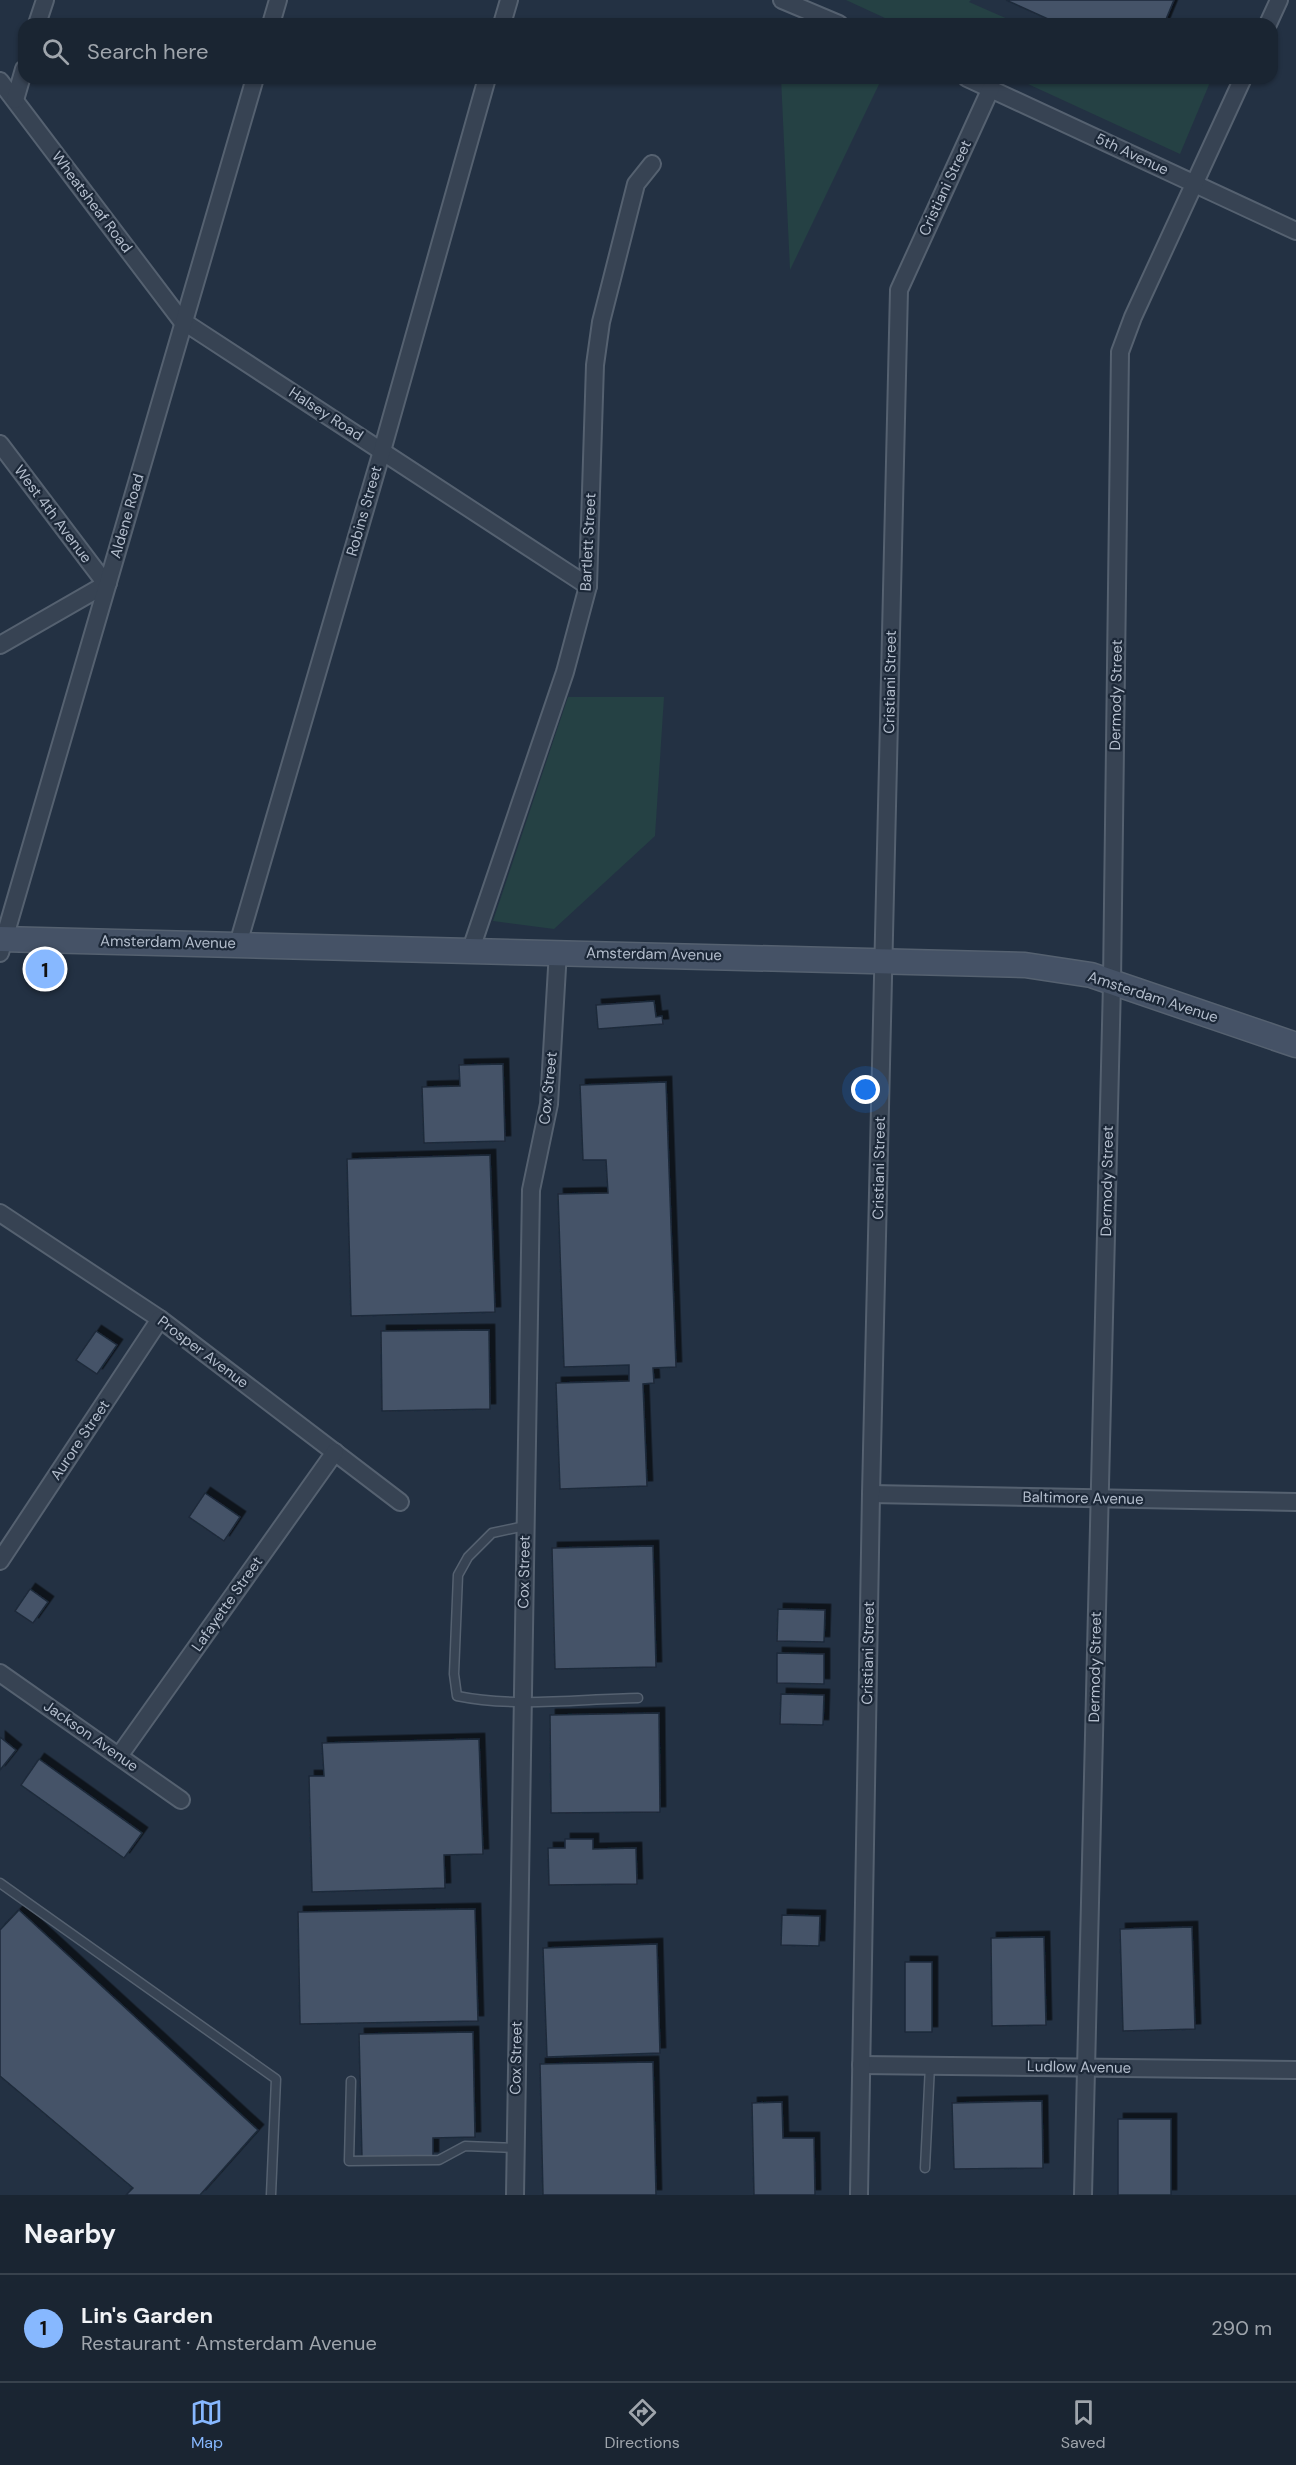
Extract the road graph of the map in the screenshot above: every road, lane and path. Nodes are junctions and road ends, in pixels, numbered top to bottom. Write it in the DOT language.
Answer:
graph roads {
  1 [pos="45,0"];
  2 [pos="278,0"];
  3 [pos="509,0"];
  4 [pos="782,0"];
  5 [pos="1279,0"];
  6 [pos="39,18"];
  7 [pos="273,18"];
  8 [pos="504,18"];
  9 [pos="825,18"];
  10 [pos="1271,18"];
  11 [pos="0,81"];
  12 [pos="20,84"];
  13 [pos="253,84"];
  14 [pos="485,84"];
  15 [pos="981,84"];
  16 [pos="1240,84"];
  17 [pos="991,88"];
  18 [pos="15,100"];
  19 [pos="652,164"];
  20 [pos="1195,183"];
  21 [pos="1296,231"];
  22 [pos="184,322"];
  23 [pos="0,444"];
  24 [pos="382,451"];
  25 [pos="108,583"];
  26 [pos="588,586"];
  27 [pos="0,645"];
  28 [pos="1,944"];
  29 [pos="238,944"];
  30 [pos="471,949"];
  31 [pos="558,951"];
  32 [pos="884,961"];
  33 [pos="1112,983"];
  34 [pos="1296,1045"];
  35 [pos="0,1213"];
  36 [pos="160,1319"];
  37 [pos="335,1452"];
  38 [pos="871,1494"];
  39 [pos="1099,1498"];
  40 [pos="400,1502"];
  41 [pos="1296,1502"];
  42 [pos="525,1526"];
  43 [pos="0,1561"];
  44 [pos="0,1673"];
  45 [pos="638,1698"];
  46 [pos="522,1702"];
  47 [pos="119,1756"];
  48 [pos="181,1800"];
  49 [pos="0,1883"];
  50 [pos="861,2064"];
  51 [pos="930,2065"];
  52 [pos="1086,2067"];
  53 [pos="1296,2070"];
  54 [pos="351,2081"];
  55 [pos="515,2148"];
  56 [pos="926,2168"];
  57 [pos="271,2195"];
  58 [pos="515,2195"];
  59 [pos="859,2195"];
  60 [pos="1083,2195"];
  1 -- 6 [label="street"];
  2 -- 7 [label="street"];
  3 -- 8 [label="street"];
  4 -- 9 [label="street"];
  5 -- 10 [label="street"];
  11 -- 18 [label="street, Wheatsheaf Road"];
  12 -- 18 [label="street"];
  13 -- 22 [label="street, Aldene Road"];
  14 -- 24 [label="street, Robins Street"];
  15 -- 17 [label="street, 5th Avenue"];
  16 -- 20 [label="street, Dermody Street"];
  17 -- 20 [label="street, 5th Avenue"];
  17 -- 32 [label="street, Cristiani Street"];
  18 -- 22 [label="street, Wheatsheaf Road"];
  19 -- 26 [label="street, Bartlett Street"];
  20 -- 21 [label="street, 5th Avenue"];
  20 -- 33 [label="street, Dermody Street"];
  22 -- 24 [label="street, Halsey Road"];
  22 -- 25 [label="street, Aldene Road"];
  23 -- 25 [label="street, West 4th Avenue"];
  24 -- 26 [label="street, Halsey Road"];
  24 -- 29 [label="street, Robins Street"];
  25 -- 27 [label="street"];
  25 -- 28 [label="street, Aldene Road"];
  26 -- 30 [label="street, Bartlett Street"];
  28 -- 29 [label="main road, Amsterdam Avenue"];
  29 -- 30 [label="main road, Amsterdam Avenue"];
  30 -- 31 [label="main road, Amsterdam Avenue"];
  31 -- 32 [label="main road, Amsterdam Avenue"];
  31 -- 42 [label="street, Cox Street"];
  32 -- 33 [label="main road, Amsterdam Avenue"];
  32 -- 38 [label="street, Cristiani Street"];
  33 -- 34 [label="main road, Amsterdam Avenue"];
  33 -- 39 [label="street, Dermody Street"];
  35 -- 36 [label="street, Prosper Avenue"];
  36 -- 37 [label="street, Prosper Avenue"];
  36 -- 43 [label="street, Aurore Street"];
  37 -- 40 [label="street, Prosper Avenue"];
  37 -- 47 [label="street, Lafayette Street"];
  38 -- 39 [label="street, Baltimore Avenue"];
  38 -- 50 [label="street, Cristiani Street"];
  39 -- 41 [label="street, Baltimore Avenue"];
  39 -- 52 [label="street, Dermody Street"];
  42 -- 46 [label="street, Cox Street"];
  42 -- 46 [label="lane"];
  44 -- 47 [label="street, Jackson Avenue"];
  45 -- 46 [label="lane"];
  46 -- 55 [label="street, Cox Street"];
  47 -- 48 [label="street, Jackson Avenue"];
  49 -- 57 [label="lane"];
  50 -- 51 [label="street, Ludlow Avenue"];
  50 -- 59 [label="street, Cristiani Street"];
  51 -- 52 [label="street, Ludlow Avenue"];
  51 -- 56 [label="lane"];
  52 -- 53 [label="street, Ludlow Avenue"];
  52 -- 60 [label="street, Dermody Street"];
  54 -- 55 [label="lane"];
  55 -- 58 [label="street, Cox Street"];
}
